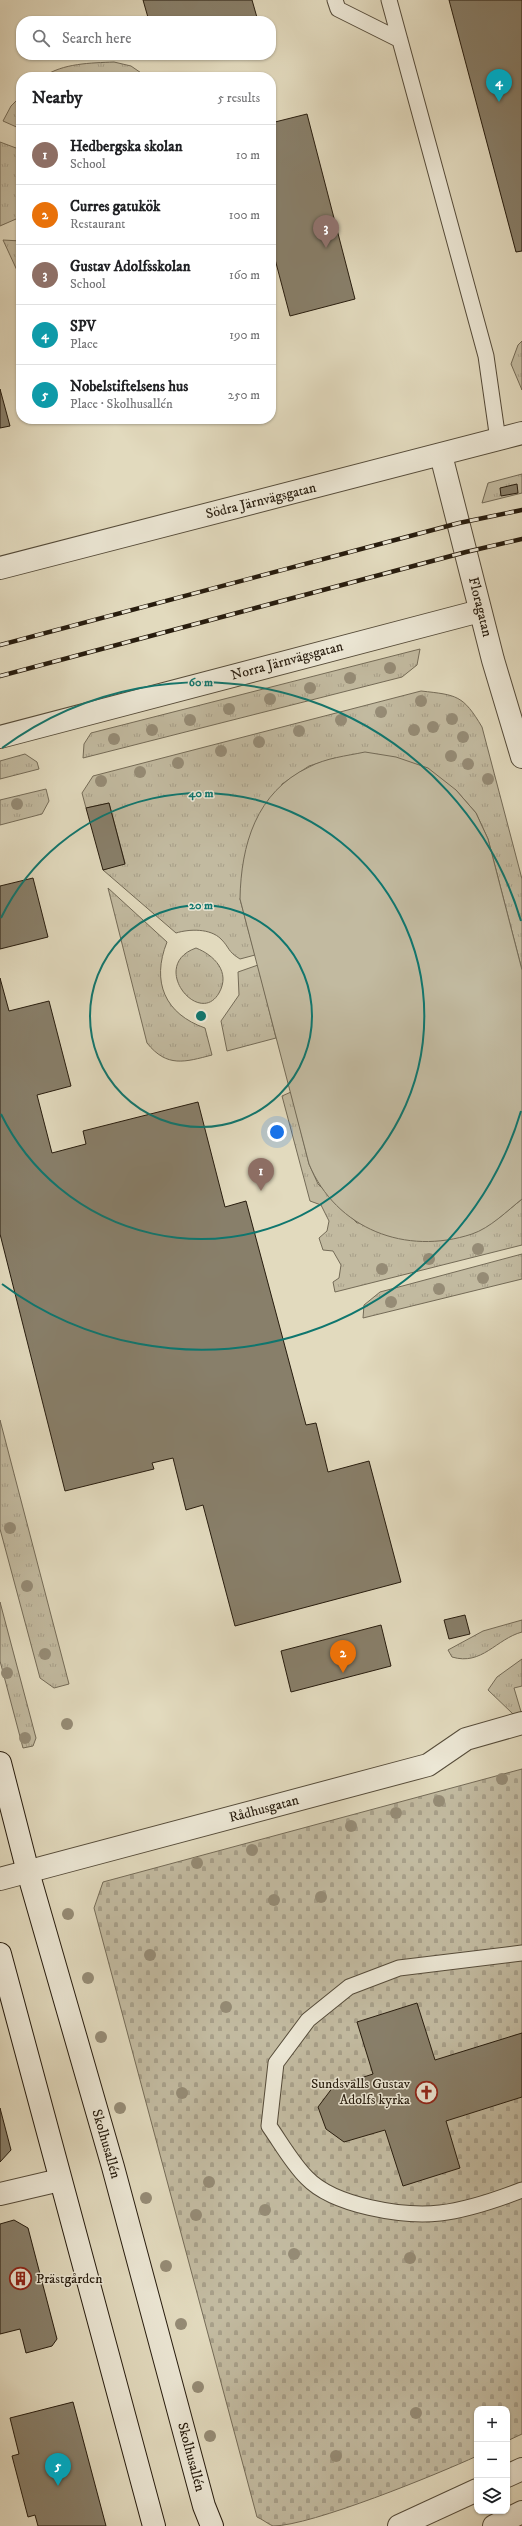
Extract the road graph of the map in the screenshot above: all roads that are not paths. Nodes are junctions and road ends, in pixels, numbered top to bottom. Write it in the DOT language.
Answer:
graph roads {
  1 [pos="335,0"];
  2 [pos="389,0"];
  3 [pos="400,40"];
  4 [pos="522,433"];
  5 [pos="498,440"];
  6 [pos="441,455"];
  7 [pos="0,568"];
  8 [pos="480,611"];
  9 [pos="0,737"];
  10 [pos="522,757"];
  11 [pos="522,1723"];
  12 [pos="0,1762"];
  13 [pos="28,1872"];
  14 [pos="0,1879"];
  15 [pos="522,1953"];
  16 [pos="0,1954"];
  17 [pos="60,2180"];
  18 [pos="522,2190"];
  19 [pos="0,2194"];
  20 [pos="522,2469"];
  21 [pos="510,2475"];
  22 [pos="474,2491"];
  23 [pos="522,2512"];
  24 [pos="154,2526"];
  25 [pos="212,2526"];
  26 [pos="400,2526"];
  27 [pos="494,2526"];
  1 -- 3 [label="lane"];
  2 -- 3 [label="lane"];
  3 -- 5 [label="lane"];
  4 -- 5 [label="street, Södra Järnvägsgatan"];
  5 -- 6 [label="street, Södra Järnvägsgatan"];
  6 -- 7 [label="street, Södra Järnvägsgatan"];
  6 -- 8 [label="street, Floragatan"];
  8 -- 9 [label="street, Norra Järnvägsgatan"];
  8 -- 10 [label="street, Floragatan"];
  11 -- 13 [label="street, Rådhusgatan"];
  12 -- 13 [label="street, Skolhusallén"];
  13 -- 14 [label="street, Rådhusgatan"];
  13 -- 25 [label="street, Skolhusallén"];
  15 -- 18 [label="lane"];
  16 -- 17 [label="street"];
  17 -- 19 [label="street"];
  17 -- 24 [label="street"];
  20 -- 21 [label="street"];
  22 -- 26 [label="street"];
  23 -- 27 [label="street"];
}
